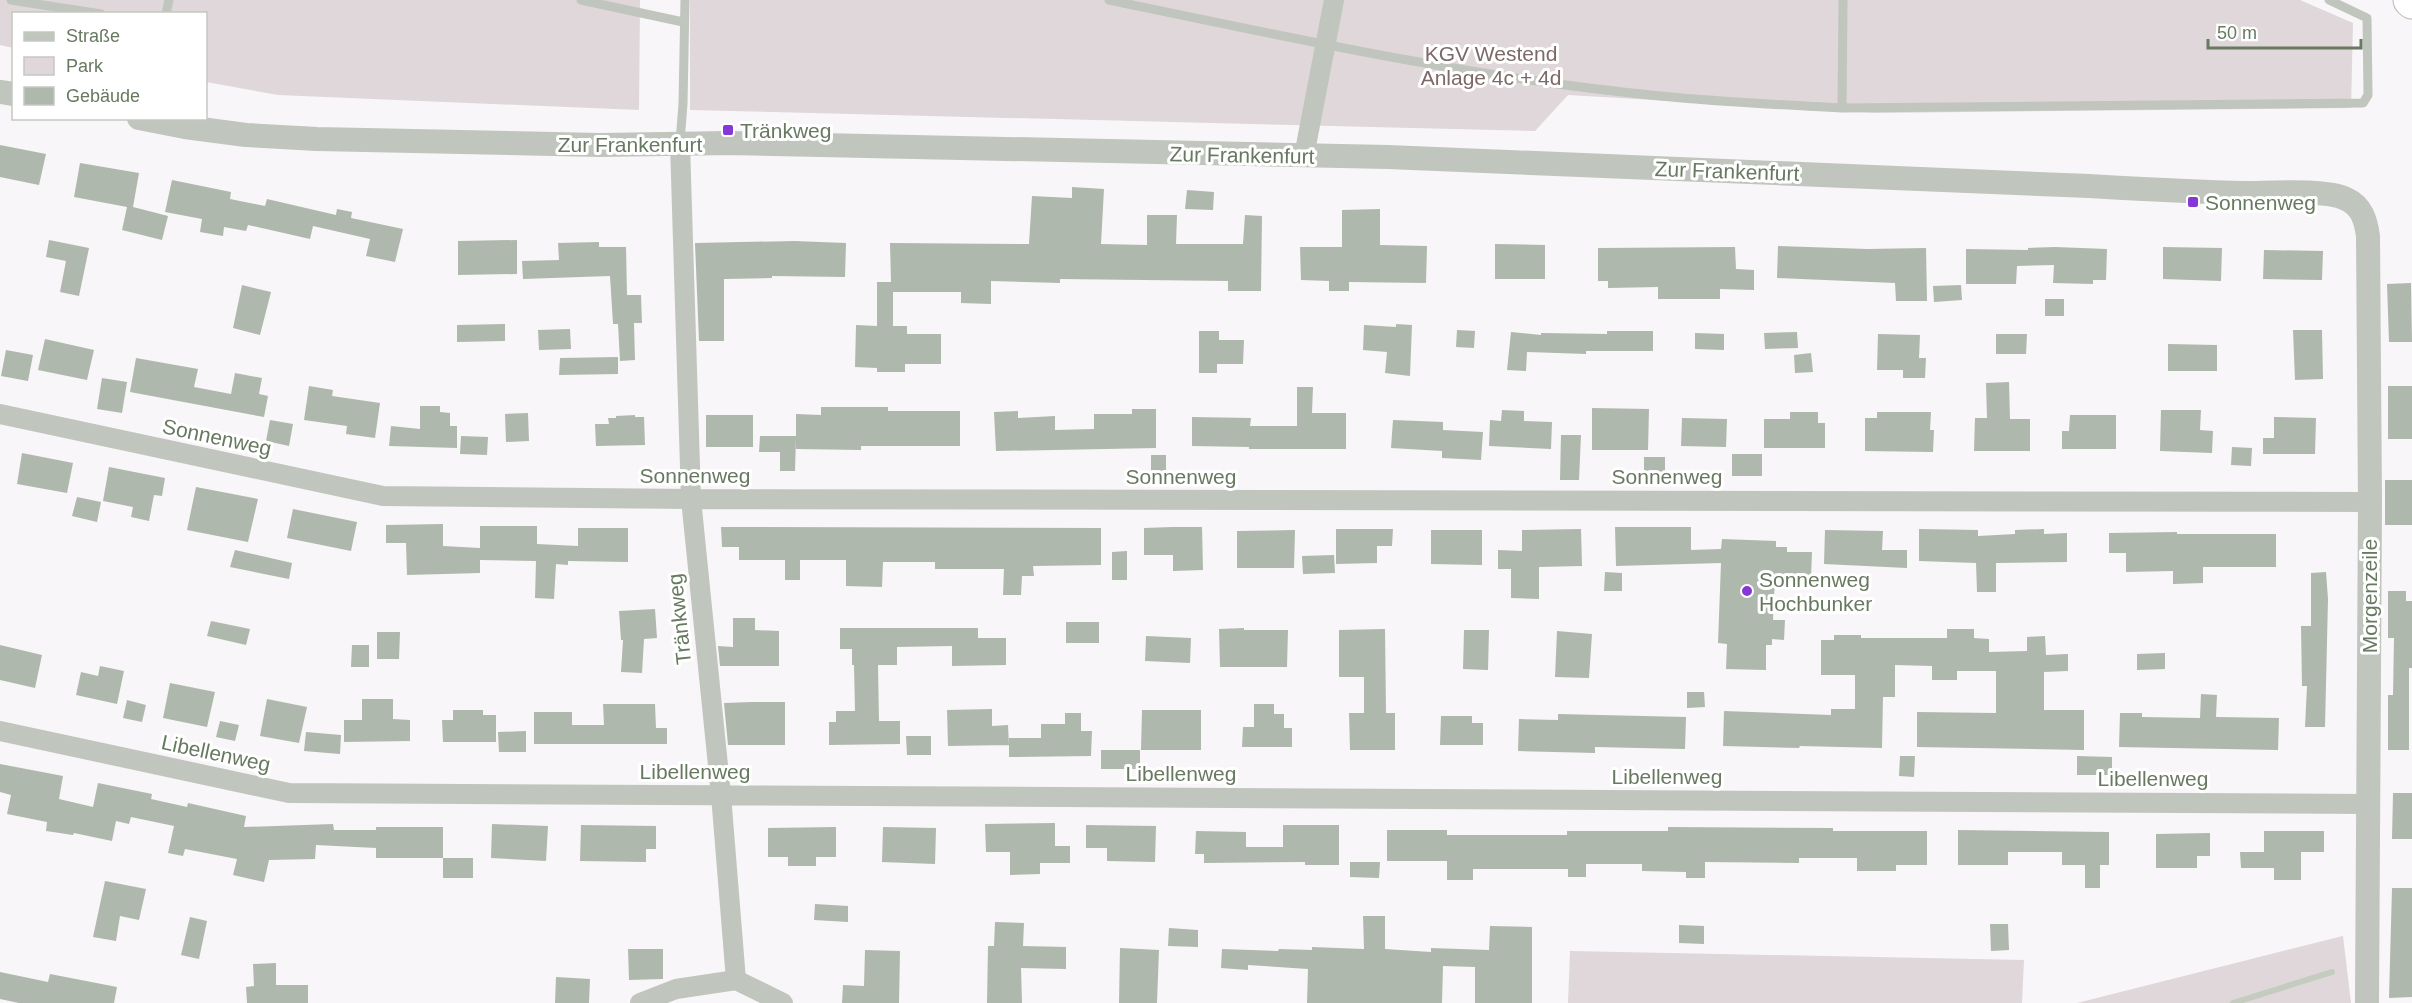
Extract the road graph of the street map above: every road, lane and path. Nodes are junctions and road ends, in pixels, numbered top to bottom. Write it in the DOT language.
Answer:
graph roads {
  1 [pos="11,0"];
  2 [pos="581,0"];
  3 [pos="684,0"];
  4 [pos="1109,0"];
  5 [pos="1334,0"];
  6 [pos="1843,0"];
  7 [pos="2329,0"];
  8 [pos="76,12"];
  9 [pos="683,22"];
  10 [pos="1325,45"];
  11 [pos="1842,108"];
  12 [pos="151,120"];
  13 [pos="680,144"];
  14 [pos="1304,156"];
  15 [pos="2345,198"];
  16 [pos="0,414"];
  17 [pos="692,499"];
  18 [pos="2370,502"];
  19 [pos="0,731"];
  20 [pos="721,795"];
  21 [pos="2368,804"];
  22 [pos="736,980"];
  23 [pos="640,1003"];
  24 [pos="783,1003"];
  25 [pos="2367,1003"];
  1 -- 8 [label="lane"];
  2 -- 9 [label="lane"];
  3 -- 9 [label="lane"];
  4 -- 10 [label="lane"];
  5 -- 10 [label="street"];
  6 -- 11 [label="lane"];
  7 -- 11 [label="lane"];
  9 -- 13 [label="lane"];
  10 -- 11 [label="lane"];
  10 -- 14 [label="street"];
  12 -- 13 [label="street, Zur Frankenfurt"];
  13 -- 14 [label="street, Zur Frankenfurt"];
  13 -- 17 [label="street, Tränkweg"];
  14 -- 15 [label="street, Zur Frankenfurt"];
  15 -- 18 [label="street, Morgenzeile"];
  16 -- 17 [label="street, Sonnenweg"];
  17 -- 18 [label="street, Sonnenweg"];
  17 -- 20 [label="street, Tränkweg"];
  18 -- 21 [label="street, Morgenzeile"];
  19 -- 20 [label="street, Libellenweg"];
  20 -- 21 [label="street, Libellenweg"];
  20 -- 22 [label="street, Tränkweg"];
  21 -- 25 [label="street, Morgenzeile"];
  22 -- 23 [label="street"];
  22 -- 24 [label="street"];
}
